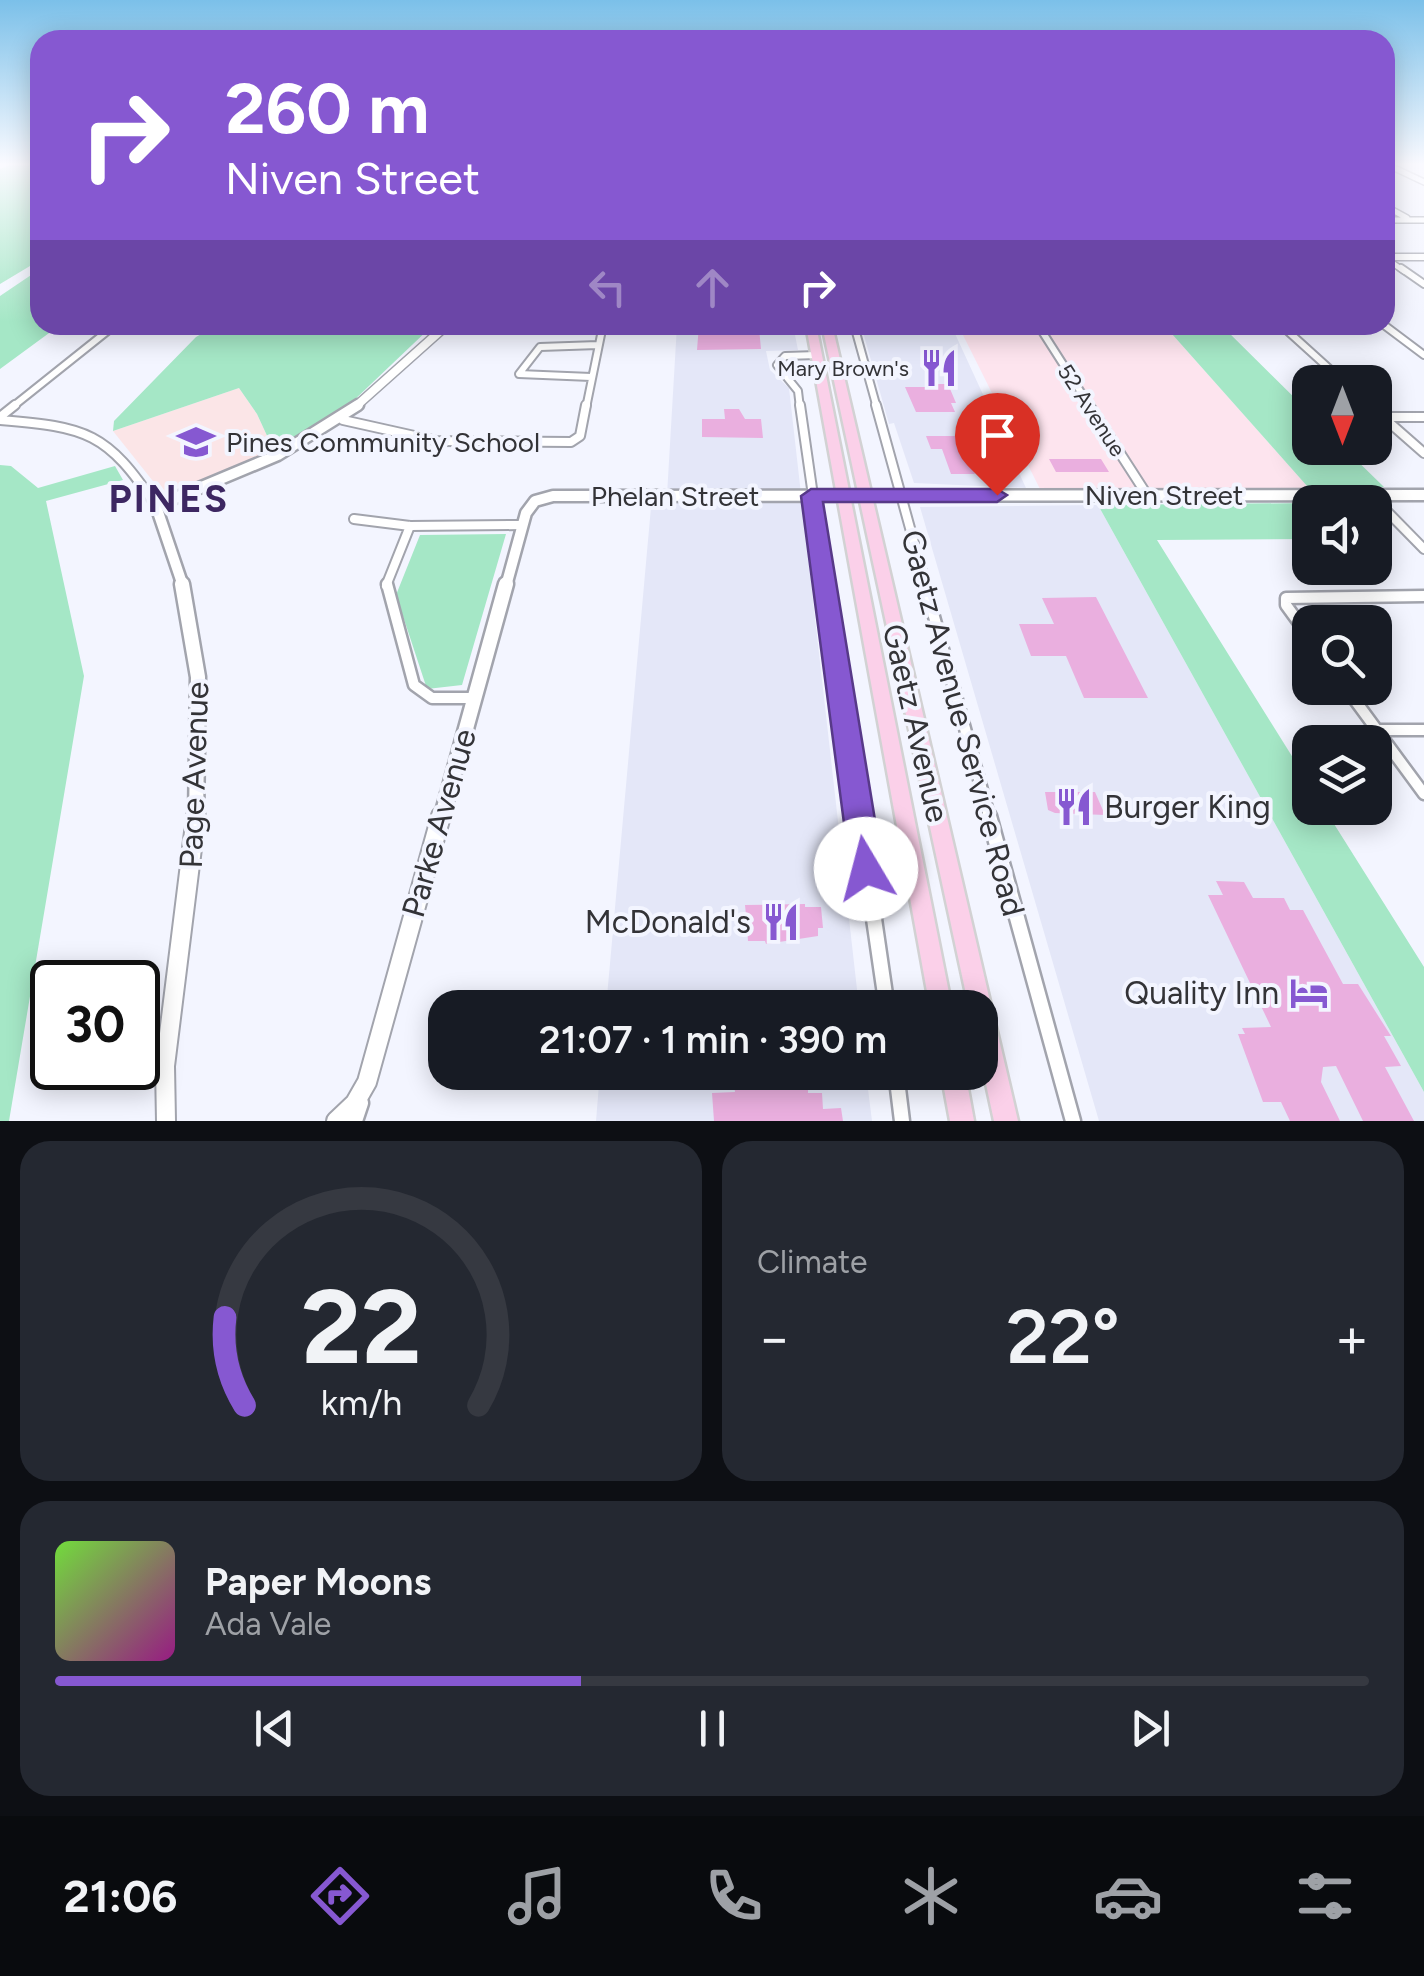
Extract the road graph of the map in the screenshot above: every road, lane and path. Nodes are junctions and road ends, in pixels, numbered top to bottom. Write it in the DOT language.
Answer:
graph roads {
  1 [pos="1406,217"];
  2 [pos="1409,219"];
  3 [pos="1395,220"];
  4 [pos="1424,220"];
  5 [pos="1424,257"];
  6 [pos="1395,258"];
  7 [pos="1395,265"];
  8 [pos="1424,284"];
  9 [pos="1395,333"];
  10 [pos="103,335"];
  11 [pos="436,335"];
  12 [pos="600,335"];
  13 [pos="813,335"];
  14 [pos="829,335"];
  15 [pos="857,335"];
  16 [pos="1044,335"];
  17 [pos="1292,335"];
  18 [pos="598,345"];
  19 [pos="817,355"];
  20 [pos="1424,355"];
  21 [pos="1325,365"];
  22 [pos="592,378"];
  23 [pos="1392,417"];
  24 [pos="1424,417"];
  25 [pos="0,418"];
  26 [pos="343,420"];
  27 [pos="1392,425"];
  28 [pos="1424,453"];
  29 [pos="1147,495"];
  30 [pos="1292,495"];
  31 [pos="1392,495"];
  32 [pos="1424,495"];
  33 [pos="811,496"];
  34 [pos="844,496"];
  35 [pos="864,496"];
  36 [pos="901,496"];
  37 [pos="156,506"];
  38 [pos="1392,516"];
  39 [pos="354,519"];
  40 [pos="410,526"];
  41 [pos="522,526"];
  42 [pos="1424,548"];
  43 [pos="1424,596"];
  44 [pos="1292,612"];
  45 [pos="474,698"];
  46 [pos="1392,730"];
  47 [pos="1424,730"];
  48 [pos="1392,750"];
  49 [pos="1424,794"];
  50 [pos="883,990"];
  51 [pos="938,990"];
  52 [pos="364,1090"];
  53 [pos="898,1090"];
  54 [pos="956,1090"];
  55 [pos="166,1121"];
  56 [pos="336,1121"];
  57 [pos="356,1121"];
  58 [pos="902,1121"];
  59 [pos="962,1121"];
  60 [pos="1006,1121"];
  61 [pos="1074,1121"];
  1 -- 2 [label="street"];
  2 -- 3 [label="street"];
  2 -- 4 [label="street"];
  5 -- 6 [label="street"];
  7 -- 8 [label="street"];
  9 -- 20 [label="street"];
  10 -- 25 [label="street"];
  11 -- 26 [label="street"];
  12 -- 18 [label="street"];
  13 -- 19 [label="main road, Gaetz Avenue"];
  14 -- 35 [label="main road, Gaetz Avenue"];
  15 -- 36 [label="street, Gaetz Avenue Service Road"];
  16 -- 29 [label="street, 52 Avenue"];
  17 -- 21 [label="street"];
  18 -- 22 [label="street"];
  18 -- 22 [label="street"];
  19 -- 33 [label="street"];
  19 -- 34 [label="main road, Gaetz Avenue"];
  22 -- 26 [label="street"];
  23 -- 24 [label="street"];
  25 -- 37 [label="street, Page Avenue"];
  26 -- 37 [label="street"];
  27 -- 28 [label="street"];
  29 -- 30 [label="street, Niven Street"];
  29 -- 36 [label="street, Niven Street"];
  31 -- 32 [label="street, Niven Street"];
  33 -- 34 [label="street, Phelan Street"];
  33 -- 41 [label="street, Phelan Street"];
  33 -- 50 [label="street"];
  34 -- 35 [label="street, Niven Street"];
  34 -- 51 [label="main road, Gaetz Avenue"];
  35 -- 36 [label="street, Niven Street"];
  35 -- 60 [label="main road, Gaetz Avenue"];
  36 -- 61 [label="street, Gaetz Avenue Service Road"];
  37 -- 55 [label="street, Page Avenue"];
  38 -- 42 [label="street"];
  39 -- 40 [label="street"];
  40 -- 41 [label="street"];
  40 -- 45 [label="street"];
  41 -- 45 [label="street, Parke Avenue"];
  43 -- 44 [label="street"];
  45 -- 52 [label="street, Parke Avenue"];
  46 -- 47 [label="street"];
  48 -- 49 [label="street"];
  52 -- 56 [label="street"];
  52 -- 57 [label="street, Parke Avenue"];
  53 -- 58 [label="street"];
  54 -- 59 [label="main road"];
}
